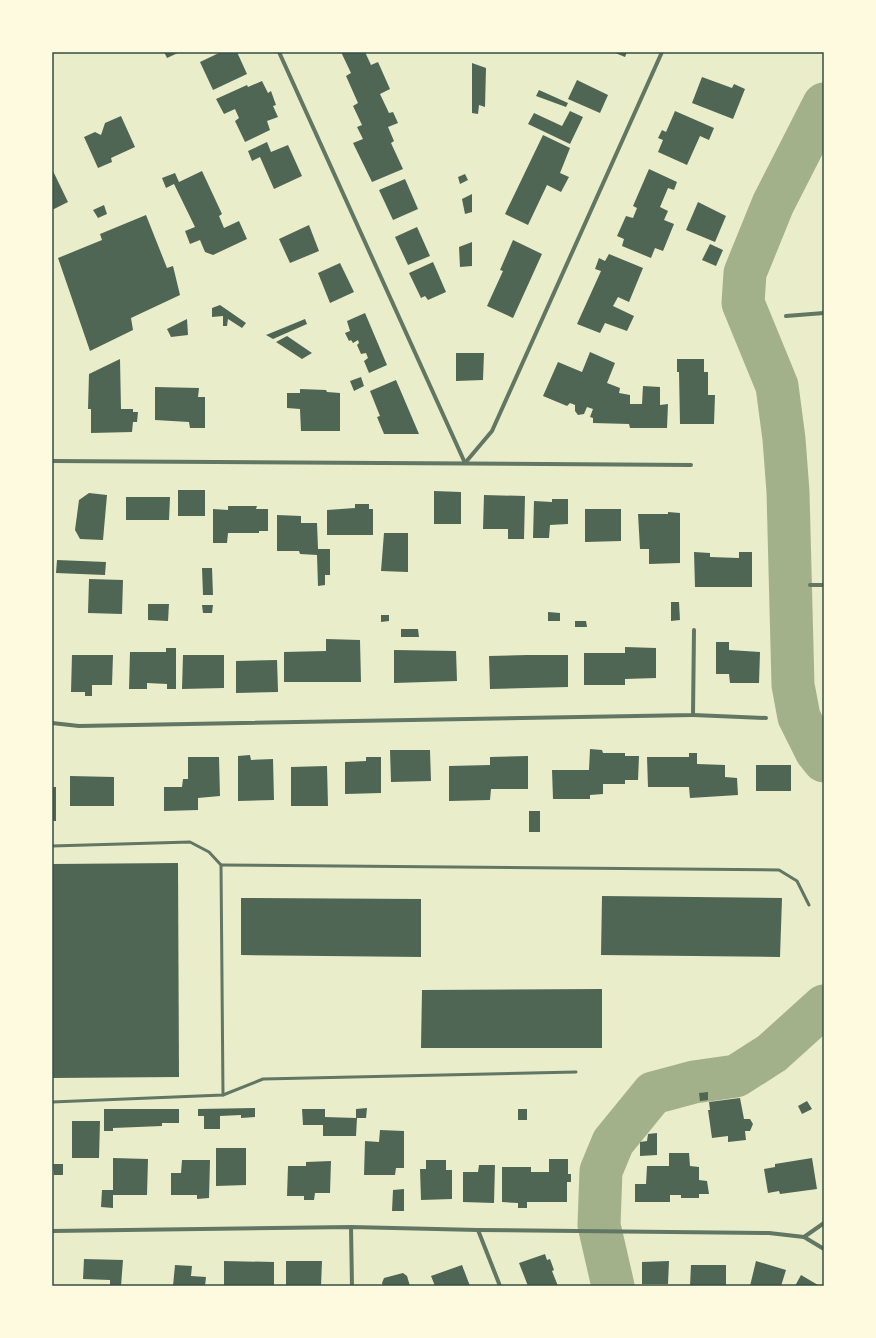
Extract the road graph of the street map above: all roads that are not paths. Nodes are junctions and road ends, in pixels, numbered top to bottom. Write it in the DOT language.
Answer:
graph roads {
  1 [pos="279,52"];
  2 [pos="662,52"];
  3 [pos="824,313"];
  4 [pos="786,316"];
  5 [pos="52,461"];
  6 [pos="465,463"];
  7 [pos="691,465"];
  8 [pos="810,585"];
  9 [pos="824,585"];
  10 [pos="694,630"];
  11 [pos="693,715"];
  12 [pos="766,718"];
  13 [pos="52,723"];
  14 [pos="52,846"];
  15 [pos="221,865"];
  16 [pos="808,905"];
  17 [pos="576,1072"];
  18 [pos="224,1095"];
  19 [pos="52,1102"];
  20 [pos="824,1222"];
  21 [pos="351,1227"];
  22 [pos="478,1230"];
  23 [pos="52,1231"];
  24 [pos="804,1236"];
  25 [pos="824,1249"];
  26 [pos="352,1286"];
  27 [pos="500,1286"];
  1 -- 6 [label="street"];
  2 -- 6 [label="street"];
  3 -- 4 [label="street"];
  5 -- 6 [label="street"];
  6 -- 7 [label="street"];
  8 -- 9 [label="street"];
  10 -- 11 [label="street"];
  11 -- 12 [label="street"];
  11 -- 13 [label="street"];
  14 -- 15 [label="lane"];
  15 -- 16 [label="lane"];
  15 -- 18 [label="lane"];
  17 -- 18 [label="lane"];
  18 -- 19 [label="lane"];
  20 -- 24 [label="street"];
  21 -- 22 [label="street"];
  21 -- 23 [label="street"];
  21 -- 26 [label="street"];
  22 -- 24 [label="street"];
  22 -- 27 [label="street"];
  24 -- 25 [label="street"];
}
